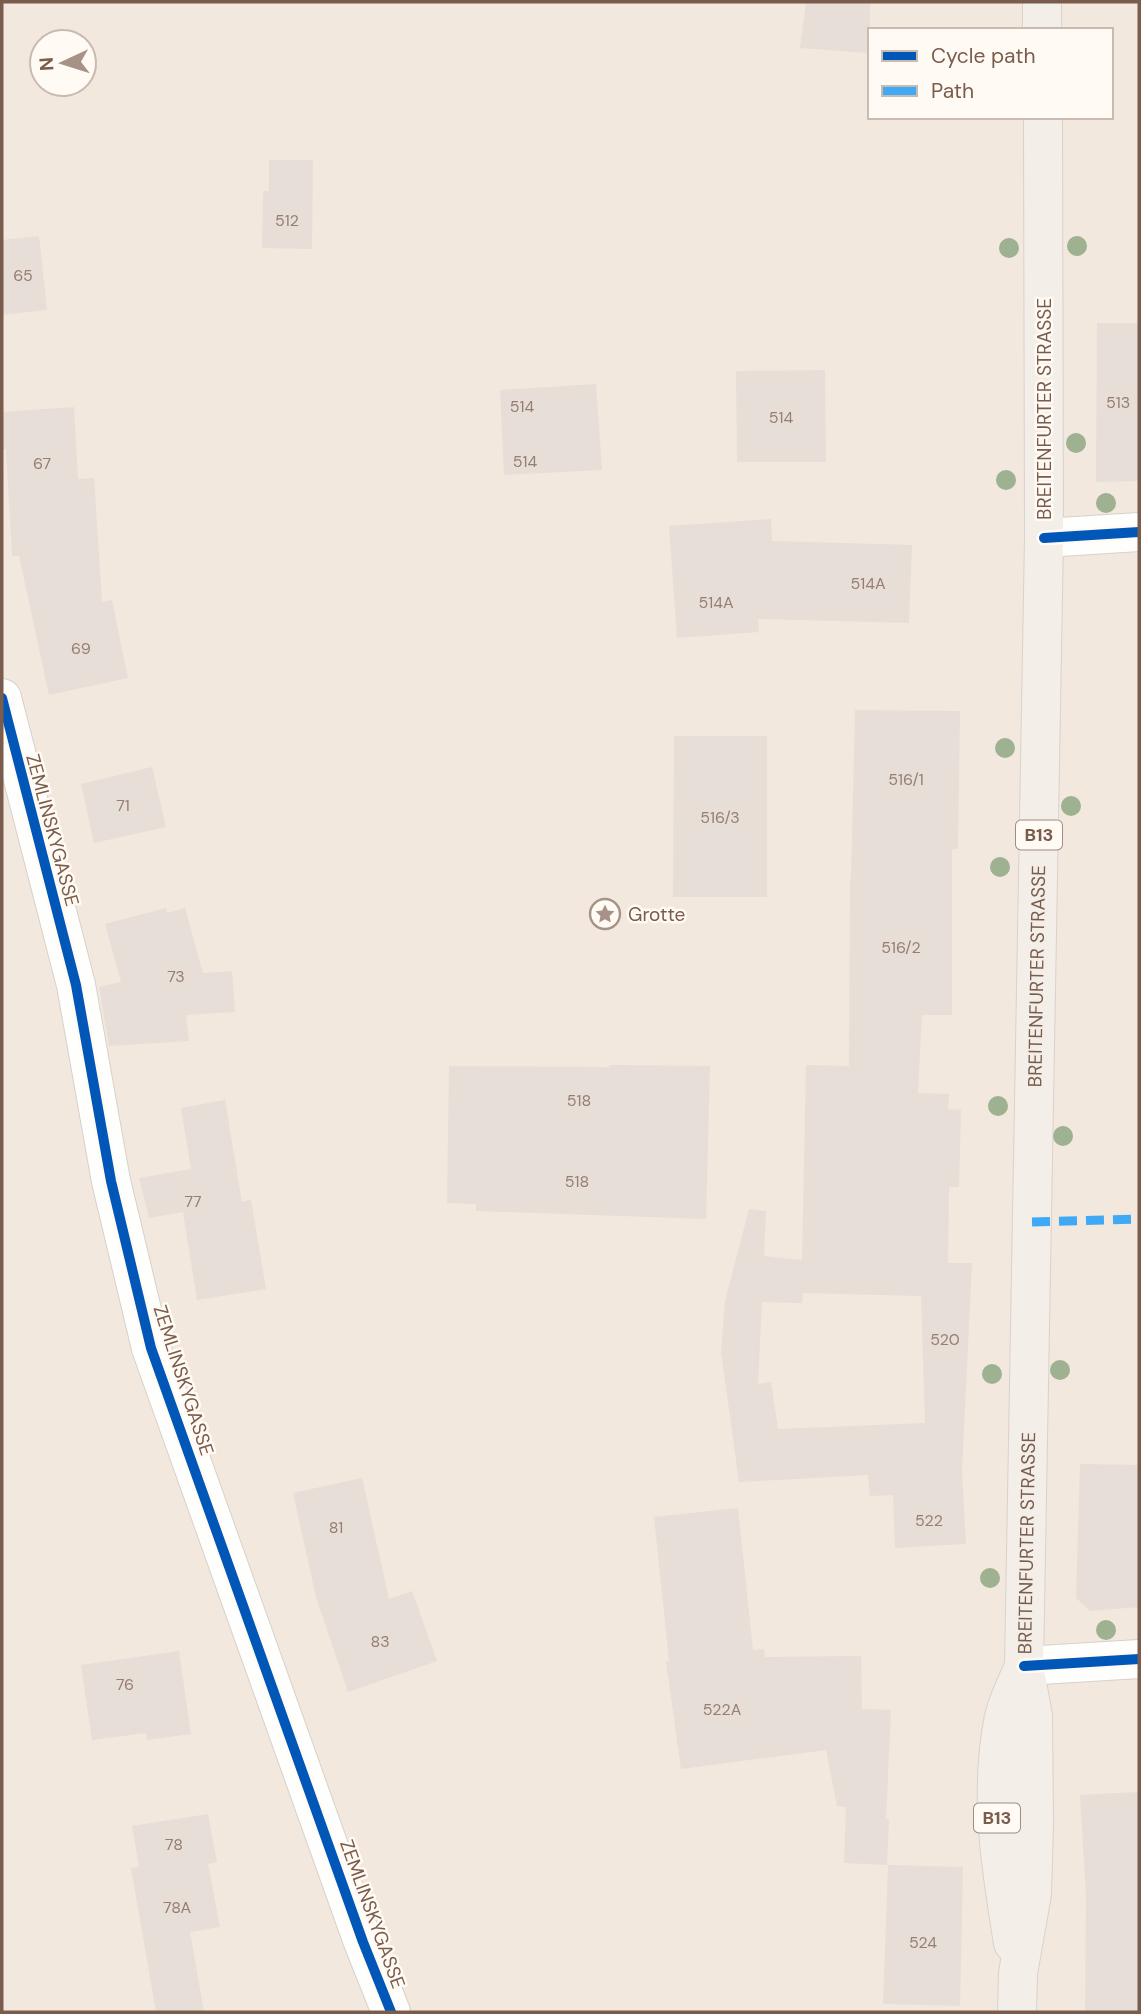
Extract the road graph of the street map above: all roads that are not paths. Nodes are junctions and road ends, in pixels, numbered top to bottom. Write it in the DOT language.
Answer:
graph roads {
  1 [pos="1042,2"];
  2 [pos="1042,28"];
  3 [pos="1043,119"];
  4 [pos="1139,532"];
  5 [pos="1044,538"];
  6 [pos="2,698"];
  7 [pos="1139,1659"];
  8 [pos="1024,1666"];
  9 [pos="391,2012"];
  10 [pos="1017,2012"];
  1 -- 2 [label="main road"];
  3 -- 5 [label="main road, BREITENFURTER STRASSE / B13"];
  4 -- 5 [label="street"];
  5 -- 8 [label="main road, BREITENFURTER STRASSE / B13"];
  6 -- 9 [label="street, ZEMLINSKYGASSE"];
  7 -- 8 [label="street"];
  8 -- 10 [label="main road, BREITENFURTER STRASSE / B13"];
}
